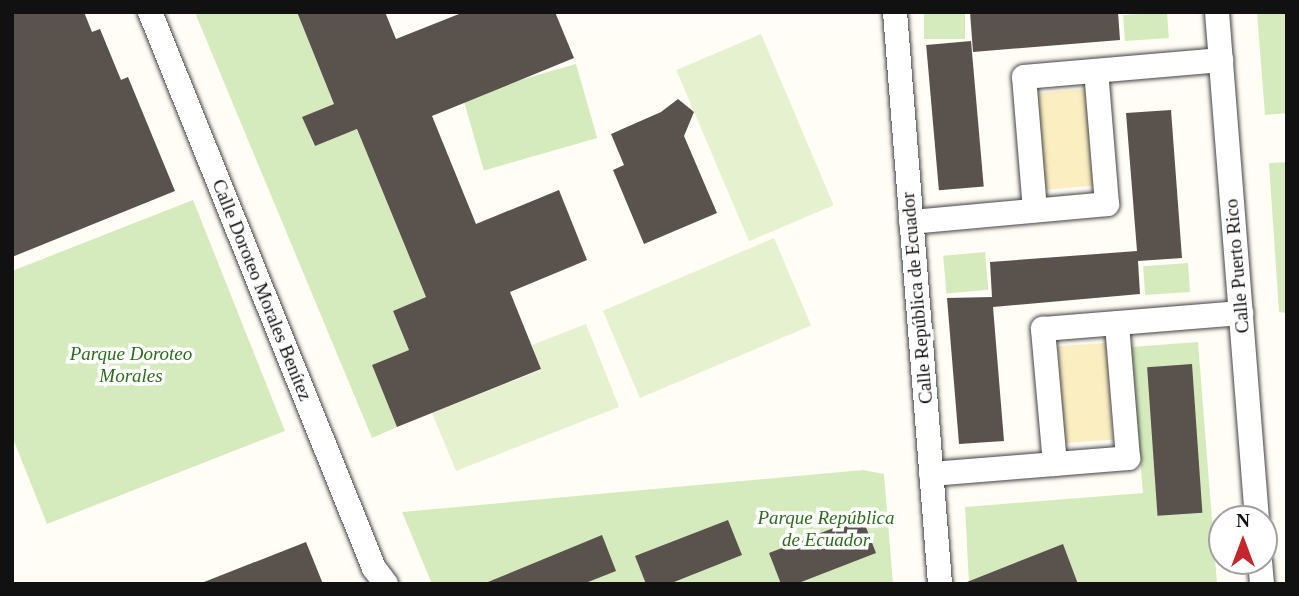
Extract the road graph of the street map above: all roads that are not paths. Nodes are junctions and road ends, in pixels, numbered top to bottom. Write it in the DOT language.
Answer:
graph roads {
  1 [pos="150,12"];
  2 [pos="895,12"];
  3 [pos="1217,12"];
  4 [pos="1221,60"];
  5 [pos="1096,71"];
  6 [pos="1035,210"];
  7 [pos="911,222"];
  8 [pos="1241,313"];
  9 [pos="1117,323"];
  10 [pos="1055,464"];
  11 [pos="931,474"];
  12 [pos="1256,505"];
  13 [pos="378,578"];
  14 [pos="940,584"];
  1 -- 13 [label="street, Calle Doroteo Morales Benítez"];
  2 -- 7 [label="street, Calle República de Ecuador"];
  3 -- 4 [label="street, Calle Puerto Rico"];
  4 -- 5 [label="street"];
  4 -- 8 [label="street, Calle Puerto Rico"];
  5 -- 6 [label="street"];
  5 -- 6 [label="street"];
  6 -- 7 [label="street"];
  7 -- 11 [label="street, Calle República de Ecuador"];
  8 -- 9 [label="street"];
  8 -- 12 [label="street, Calle Puerto Rico"];
  9 -- 10 [label="street"];
  9 -- 10 [label="street"];
  10 -- 11 [label="street"];
  11 -- 14 [label="street, Calle República de Ecuador"];
}
